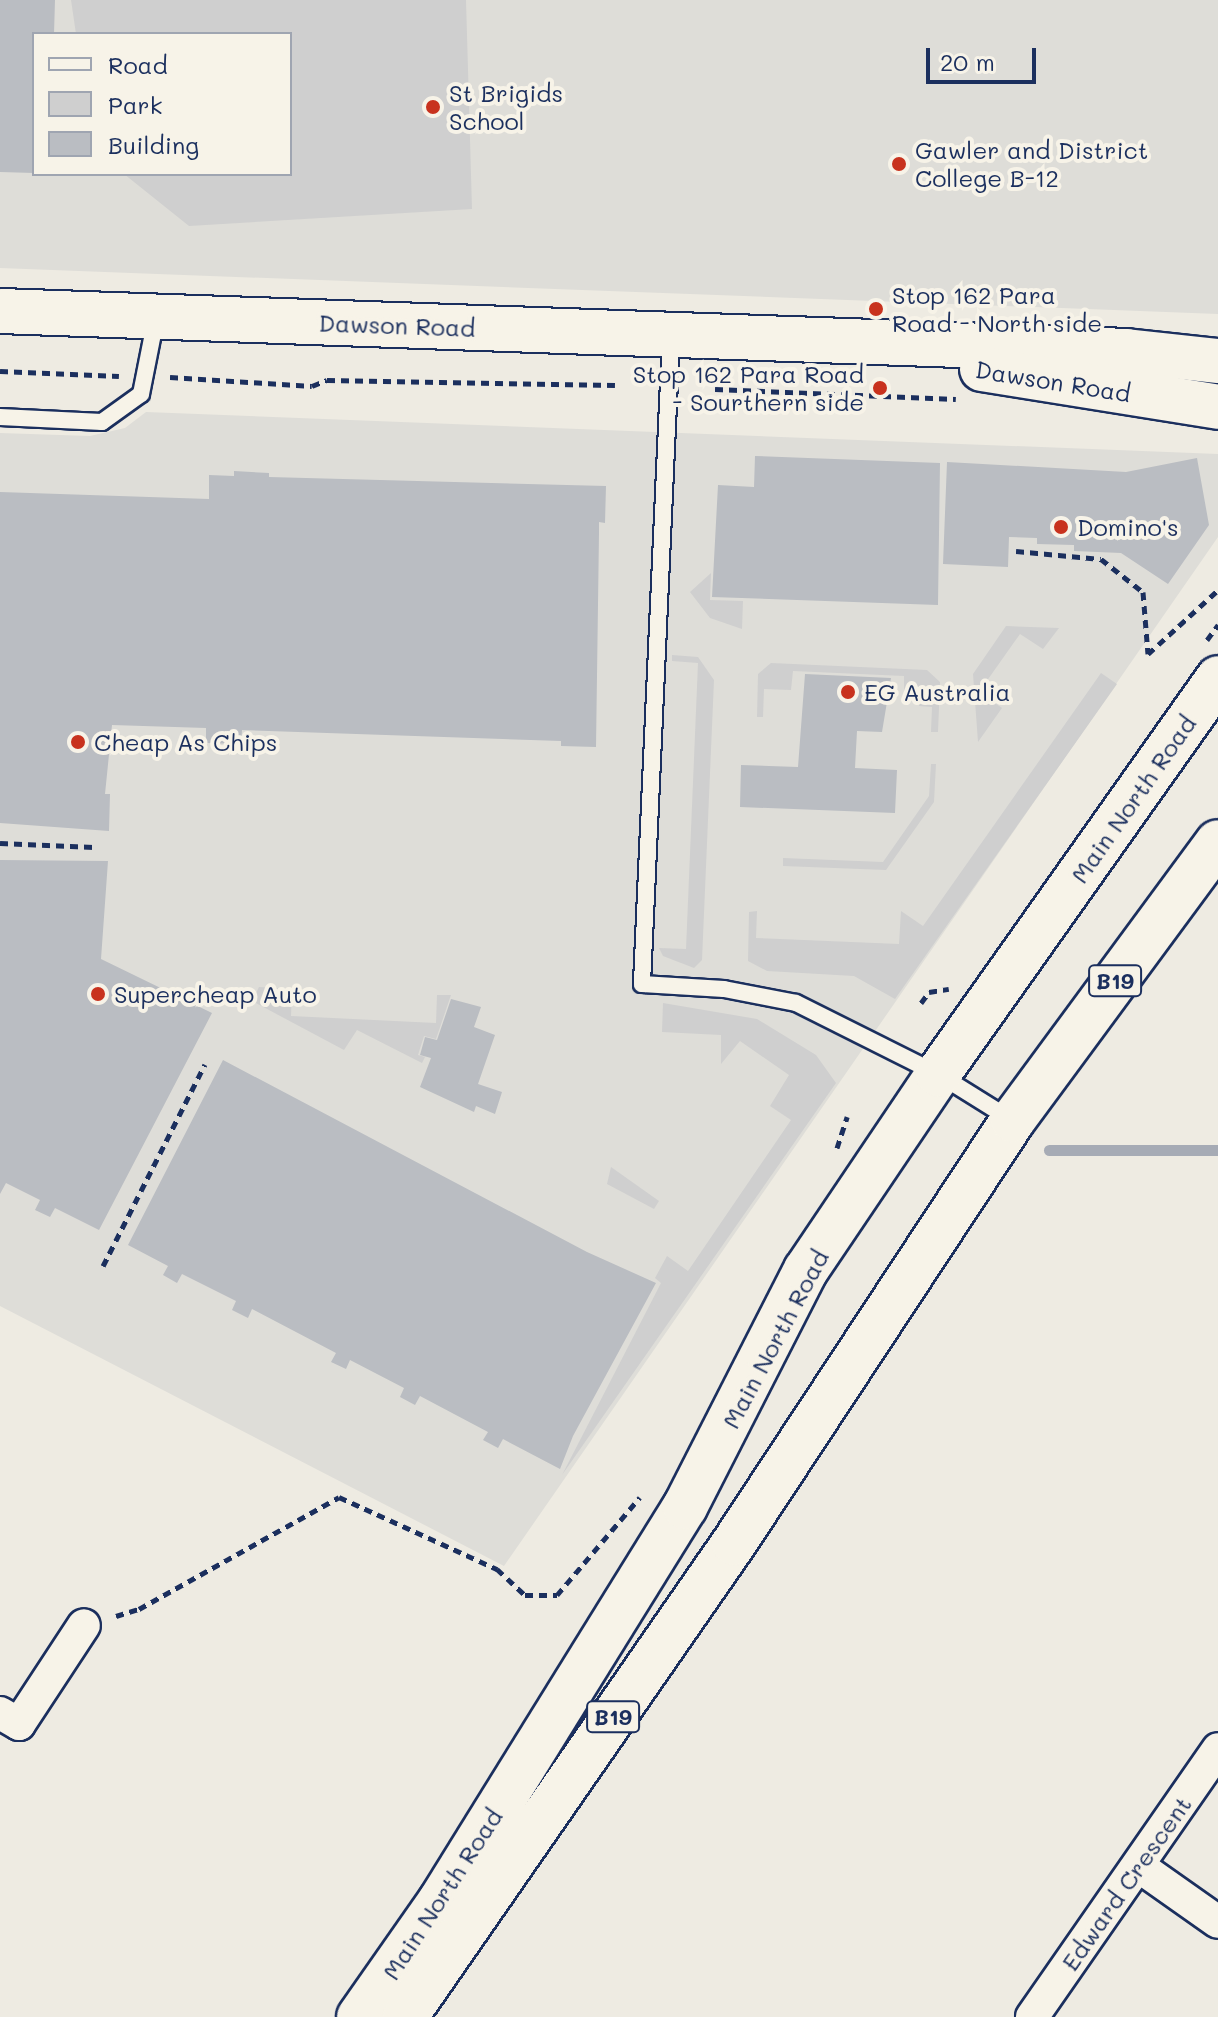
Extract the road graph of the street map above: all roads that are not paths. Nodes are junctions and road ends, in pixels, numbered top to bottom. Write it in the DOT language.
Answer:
graph roads {
  1 [pos="0,311"];
  2 [pos="156,316"];
  3 [pos="671,335"];
  4 [pos="794,339"];
  5 [pos="1218,361"];
  6 [pos="1218,407"];
  7 [pos="0,417"];
  8 [pos="1218,678"];
  9 [pos="1218,842"];
  10 [pos="938,1074"];
  11 [pos="1013,1120"];
  12 [pos="84,1625"];
  13 [pos="0,1713"];
  14 [pos="1218,1749"];
  15 [pos="1140,1867"];
  16 [pos="1218,1922"];
  17 [pos="376,2012"];
  18 [pos="1032,2017"];
  1 -- 2 [label="main road, Dawson Road"];
  2 -- 3 [label="main road, Dawson Road"];
  2 -- 7 [label="lane"];
  3 -- 4 [label="main road, Dawson Road"];
  3 -- 10 [label="lane"];
  4 -- 5 [label="main road, Dawson Road"];
  4 -- 6 [label="main road, Dawson Road"];
  8 -- 10 [label="main road, Main North Road / B19"];
  9 -- 11 [label="main road, Main North Road / B19"];
  10 -- 11 [label="lane"];
  10 -- 17 [label="main road, Main North Road / B19"];
  11 -- 17 [label="main road, Main North Road / B19"];
  12 -- 13 [label="street"];
  14 -- 15 [label="street, Edward Crescent"];
  15 -- 16 [label="street"];
  15 -- 18 [label="street, Edward Crescent"];
}
